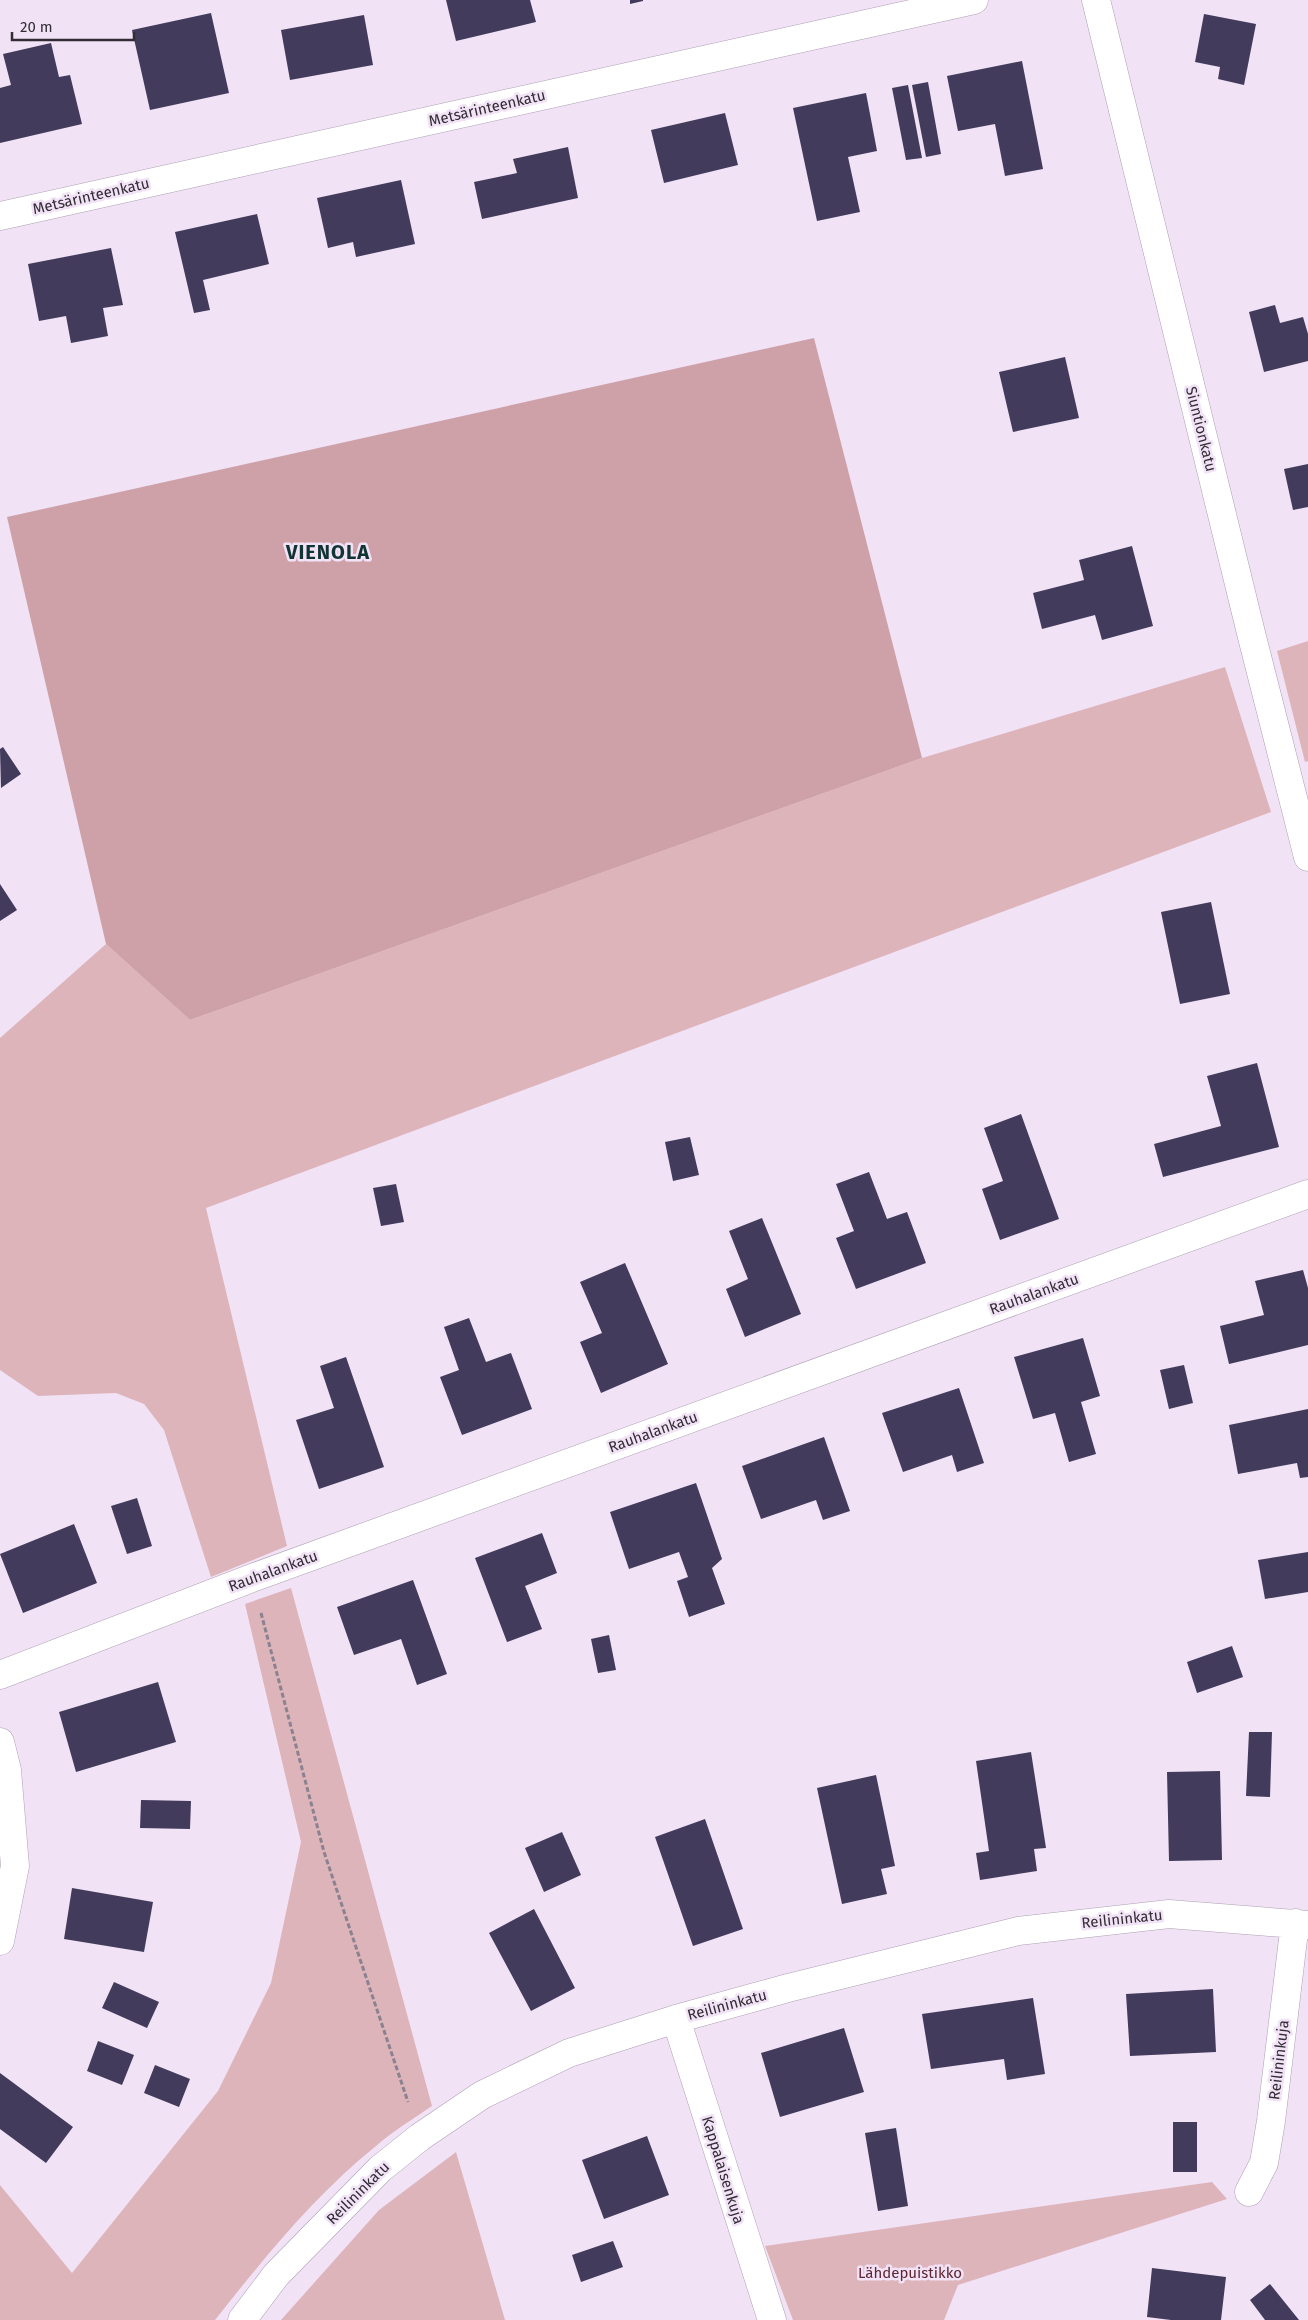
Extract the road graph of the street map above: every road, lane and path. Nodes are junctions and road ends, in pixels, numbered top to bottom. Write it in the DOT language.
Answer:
graph roads {
  1 [pos="974,0"];
  2 [pos="1096,0"];
  3 [pos="0,216"];
  4 [pos="1308,857"];
  5 [pos="1308,1194"];
  6 [pos="252,1578"];
  7 [pos="0,1675"];
  8 [pos="0,1742"];
  9 [pos="1302,1924"];
  10 [pos="0,1941"];
  11 [pos="676,2019"];
  12 [pos="420,2137"];
  13 [pos="1249,2192"];
  14 [pos="242,2320"];
  15 [pos="772,2320"];
  1 -- 3 [label="street, Metsärinteenkatu"];
  2 -- 4 [label="street, Siuntionkatu"];
  5 -- 6 [label="street, Rauhalankatu"];
  6 -- 7 [label="street, Rauhalankatu"];
  6 -- 12 [label="path"];
  8 -- 10 [label="street"];
  9 -- 11 [label="street, Reilininkatu"];
  9 -- 13 [label="street, Reilininkuja"];
  11 -- 12 [label="street, Reilininkatu"];
  11 -- 15 [label="street, Kappalaisenkuja"];
  12 -- 14 [label="street, Reilininkatu"];
}
